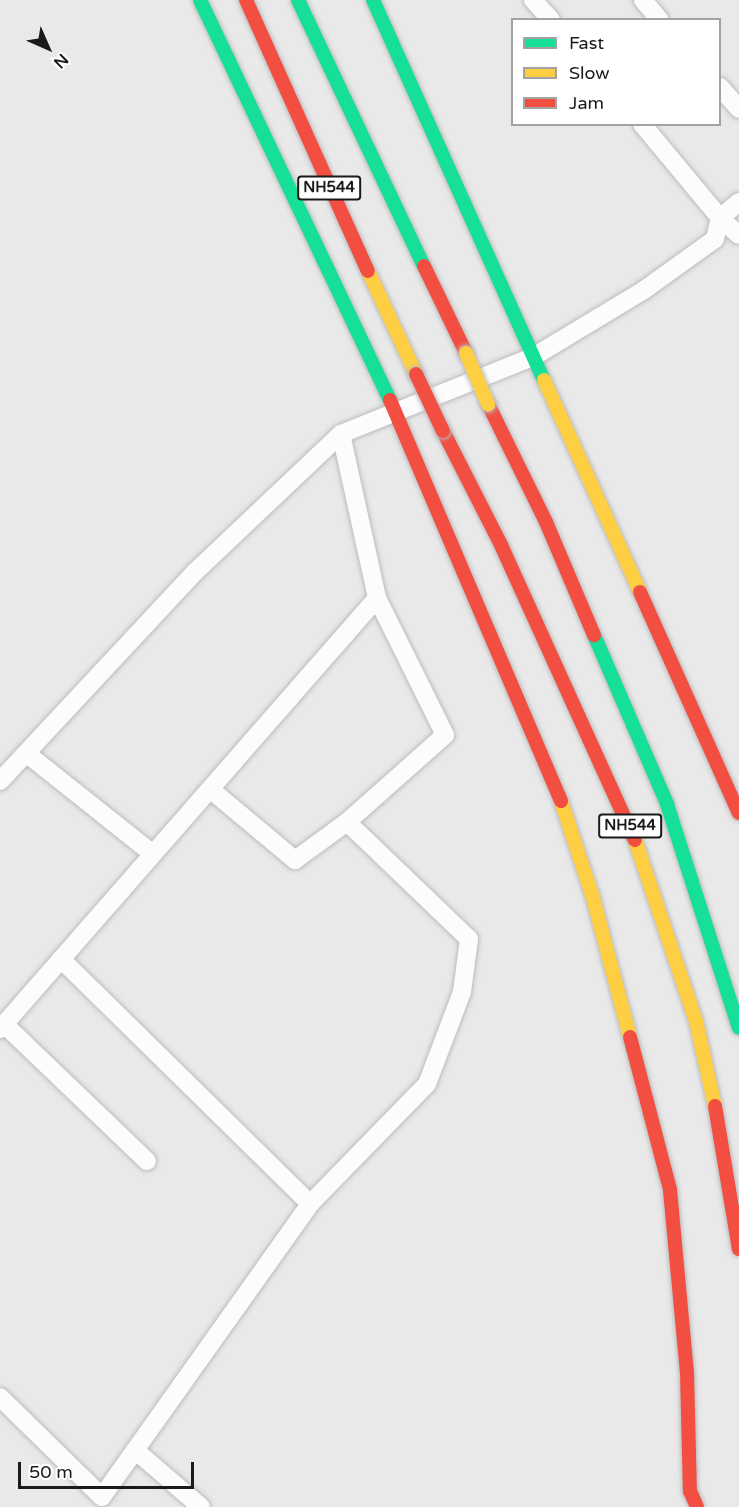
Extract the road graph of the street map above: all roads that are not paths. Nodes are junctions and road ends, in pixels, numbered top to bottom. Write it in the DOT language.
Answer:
graph roads {
  1 [pos="200,0"];
  2 [pos="246,0"];
  3 [pos="298,0"];
  4 [pos="373,0"];
  5 [pos="533,0"];
  6 [pos="643,0"];
  7 [pos="549,18"];
  8 [pos="658,18"];
  9 [pos="721,88"];
  10 [pos="739,109"];
  11 [pos="644,126"];
  12 [pos="739,202"];
  13 [pos="720,218"];
  14 [pos="739,235"];
  15 [pos="533,357"];
  16 [pos="395,411"];
  17 [pos="341,434"];
  18 [pos="377,598"];
  19 [pos="26,753"];
  20 [pos="0,781"];
  21 [pos="210,789"];
  22 [pos="739,813"];
  23 [pos="347,822"];
  24 [pos="153,854"];
  25 [pos="61,959"];
  26 [pos="2,1027"];
  27 [pos="739,1028"];
  28 [pos="147,1161"];
  29 [pos="310,1204"];
  30 [pos="739,1249"];
  31 [pos="0,1397"];
  32 [pos="135,1450"];
  33 [pos="97,1502"];
  34 [pos="201,1507"];
  35 [pos="697,1507"];
  1 -- 16 [label="highway"];
  2 -- 30 [label="highway, NH544, bridge"];
  3 -- 27 [label="highway, NH544, bridge"];
  4 -- 15 [label="highway"];
  5 -- 7 [label="street"];
  6 -- 8 [label="street"];
  9 -- 10 [label="street"];
  11 -- 13 [label="street"];
  12 -- 13 [label="street"];
  13 -- 14 [label="street"];
  13 -- 15 [label="street"];
  15 -- 16 [label="street"];
  15 -- 22 [label="highway"];
  16 -- 17 [label="street"];
  16 -- 35 [label="highway"];
  17 -- 18 [label="street"];
  17 -- 19 [label="street"];
  18 -- 21 [label="street"];
  18 -- 23 [label="street"];
  19 -- 20 [label="street"];
  19 -- 24 [label="street"];
  21 -- 23 [label="street"];
  21 -- 24 [label="street"];
  23 -- 29 [label="street"];
  24 -- 25 [label="street"];
  25 -- 26 [label="street"];
  25 -- 29 [label="street"];
  26 -- 28 [label="street"];
  29 -- 32 [label="street"];
  31 -- 33 [label="street"];
  32 -- 33 [label="street"];
  32 -- 34 [label="street"];
}
